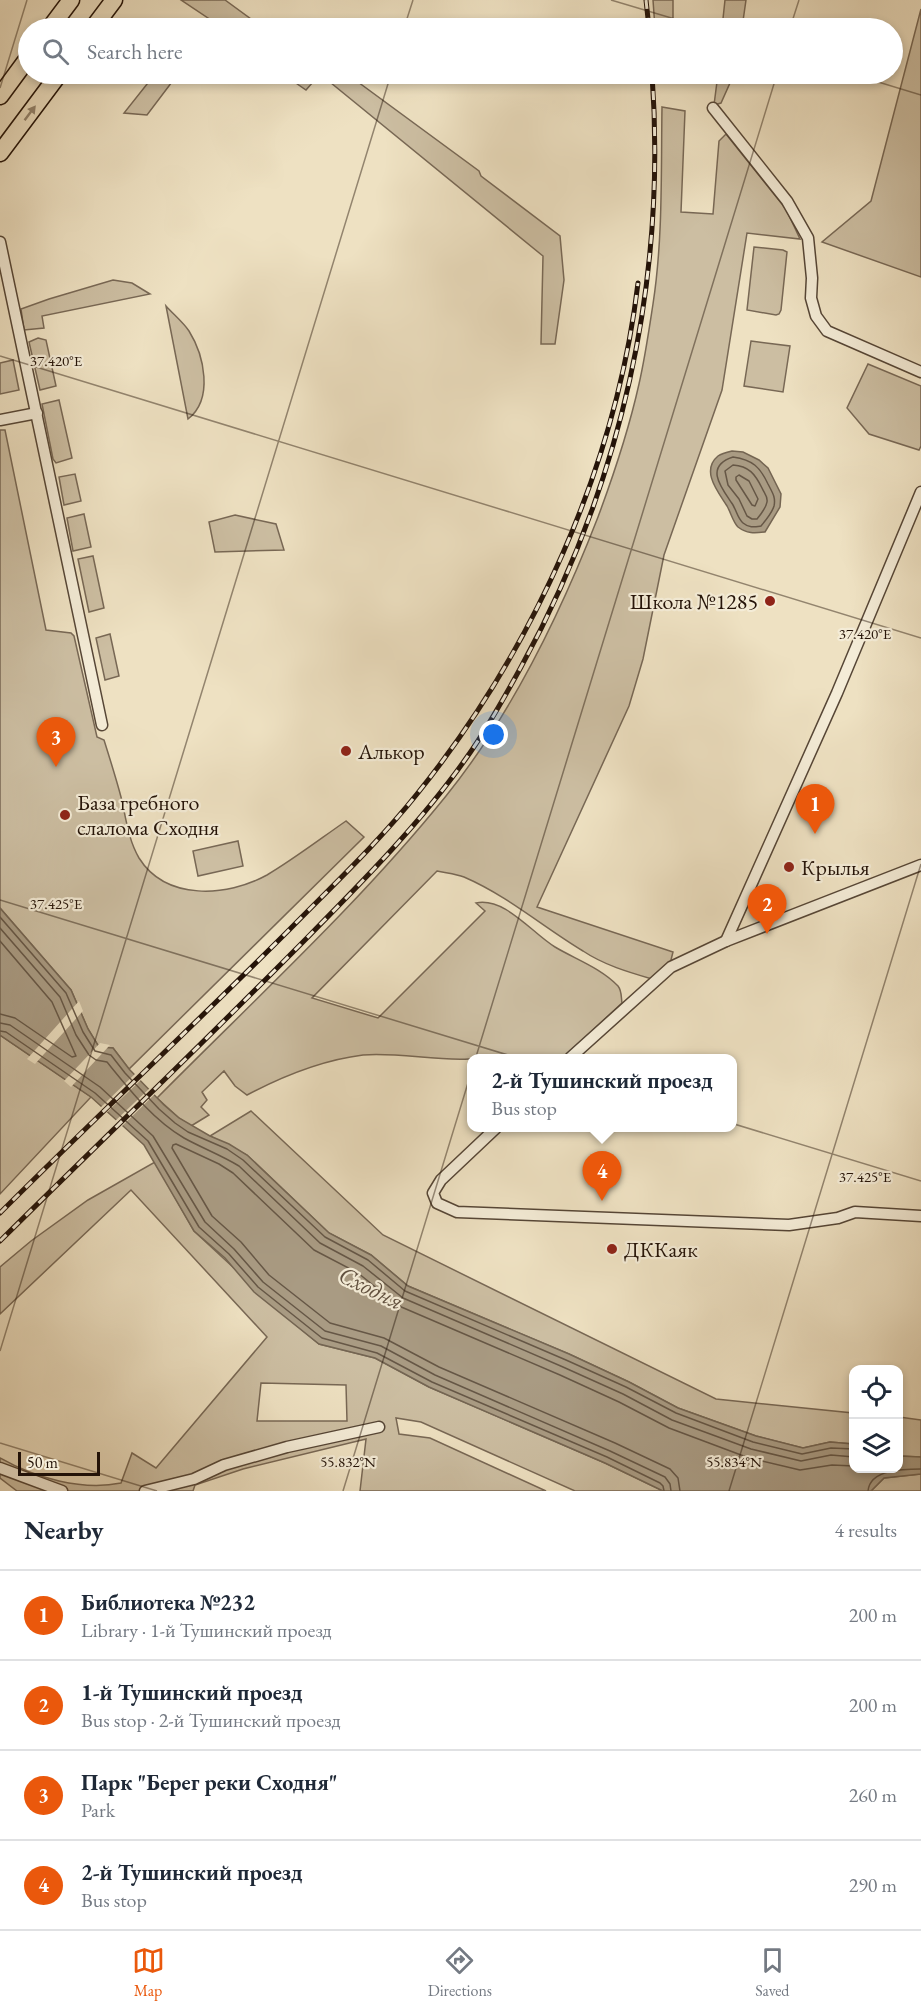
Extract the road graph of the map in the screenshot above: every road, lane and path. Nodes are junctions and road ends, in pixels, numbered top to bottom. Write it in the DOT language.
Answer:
graph roads {
  1 [pos="71,0"];
  2 [pos="114,0"];
  3 [pos="58,18"];
  4 [pos="100,18"];
  5 [pos="18,71"];
  6 [pos="16,74"];
  7 [pos="52,84"];
  8 [pos="0,88"];
  9 [pos="0,96"];
  10 [pos="712,108"];
  11 [pos="0,153"];
  12 [pos="0,242"];
  13 [pos="0,260"];
  14 [pos="9,278"];
  15 [pos="921,372"];
  16 [pos="37,412"];
  17 [pos="0,420"];
  18 [pos="921,492"];
  19 [pos="102,725"];
  20 [pos="921,866"];
  21 [pos="726,941"];
  22 [pos="575,1054"];
  23 [pos="492,1132"];
  24 [pos="921,1216"];
  25 [pos="379,1427"];
  26 [pos="0,1467"];
  27 [pos="62,1491"];
  28 [pos="145,1491"];
  1 -- 3 [label="main road"];
  2 -- 4 [label="main road"];
  5 -- 6 [label="main road"];
  6 -- 8 [label="street"];
  6 -- 9 [label="main road"];
  11 -- 7 [label="main road, one-way"];
  10 -- 15 [label="street"];
  12 -- 14 [label="street"];
  13 -- 14 [label="street"];
  14 -- 16 [label="street"];
  16 -- 17 [label="street"];
  16 -- 19 [label="street"];
  18 -- 21 [label="street"];
  20 -- 21 [label="street"];
  21 -- 22 [label="street"];
  23 -- 24 [label="street"];
  25 -- 28 [label="street"];
  26 -- 27 [label="street"];
}
